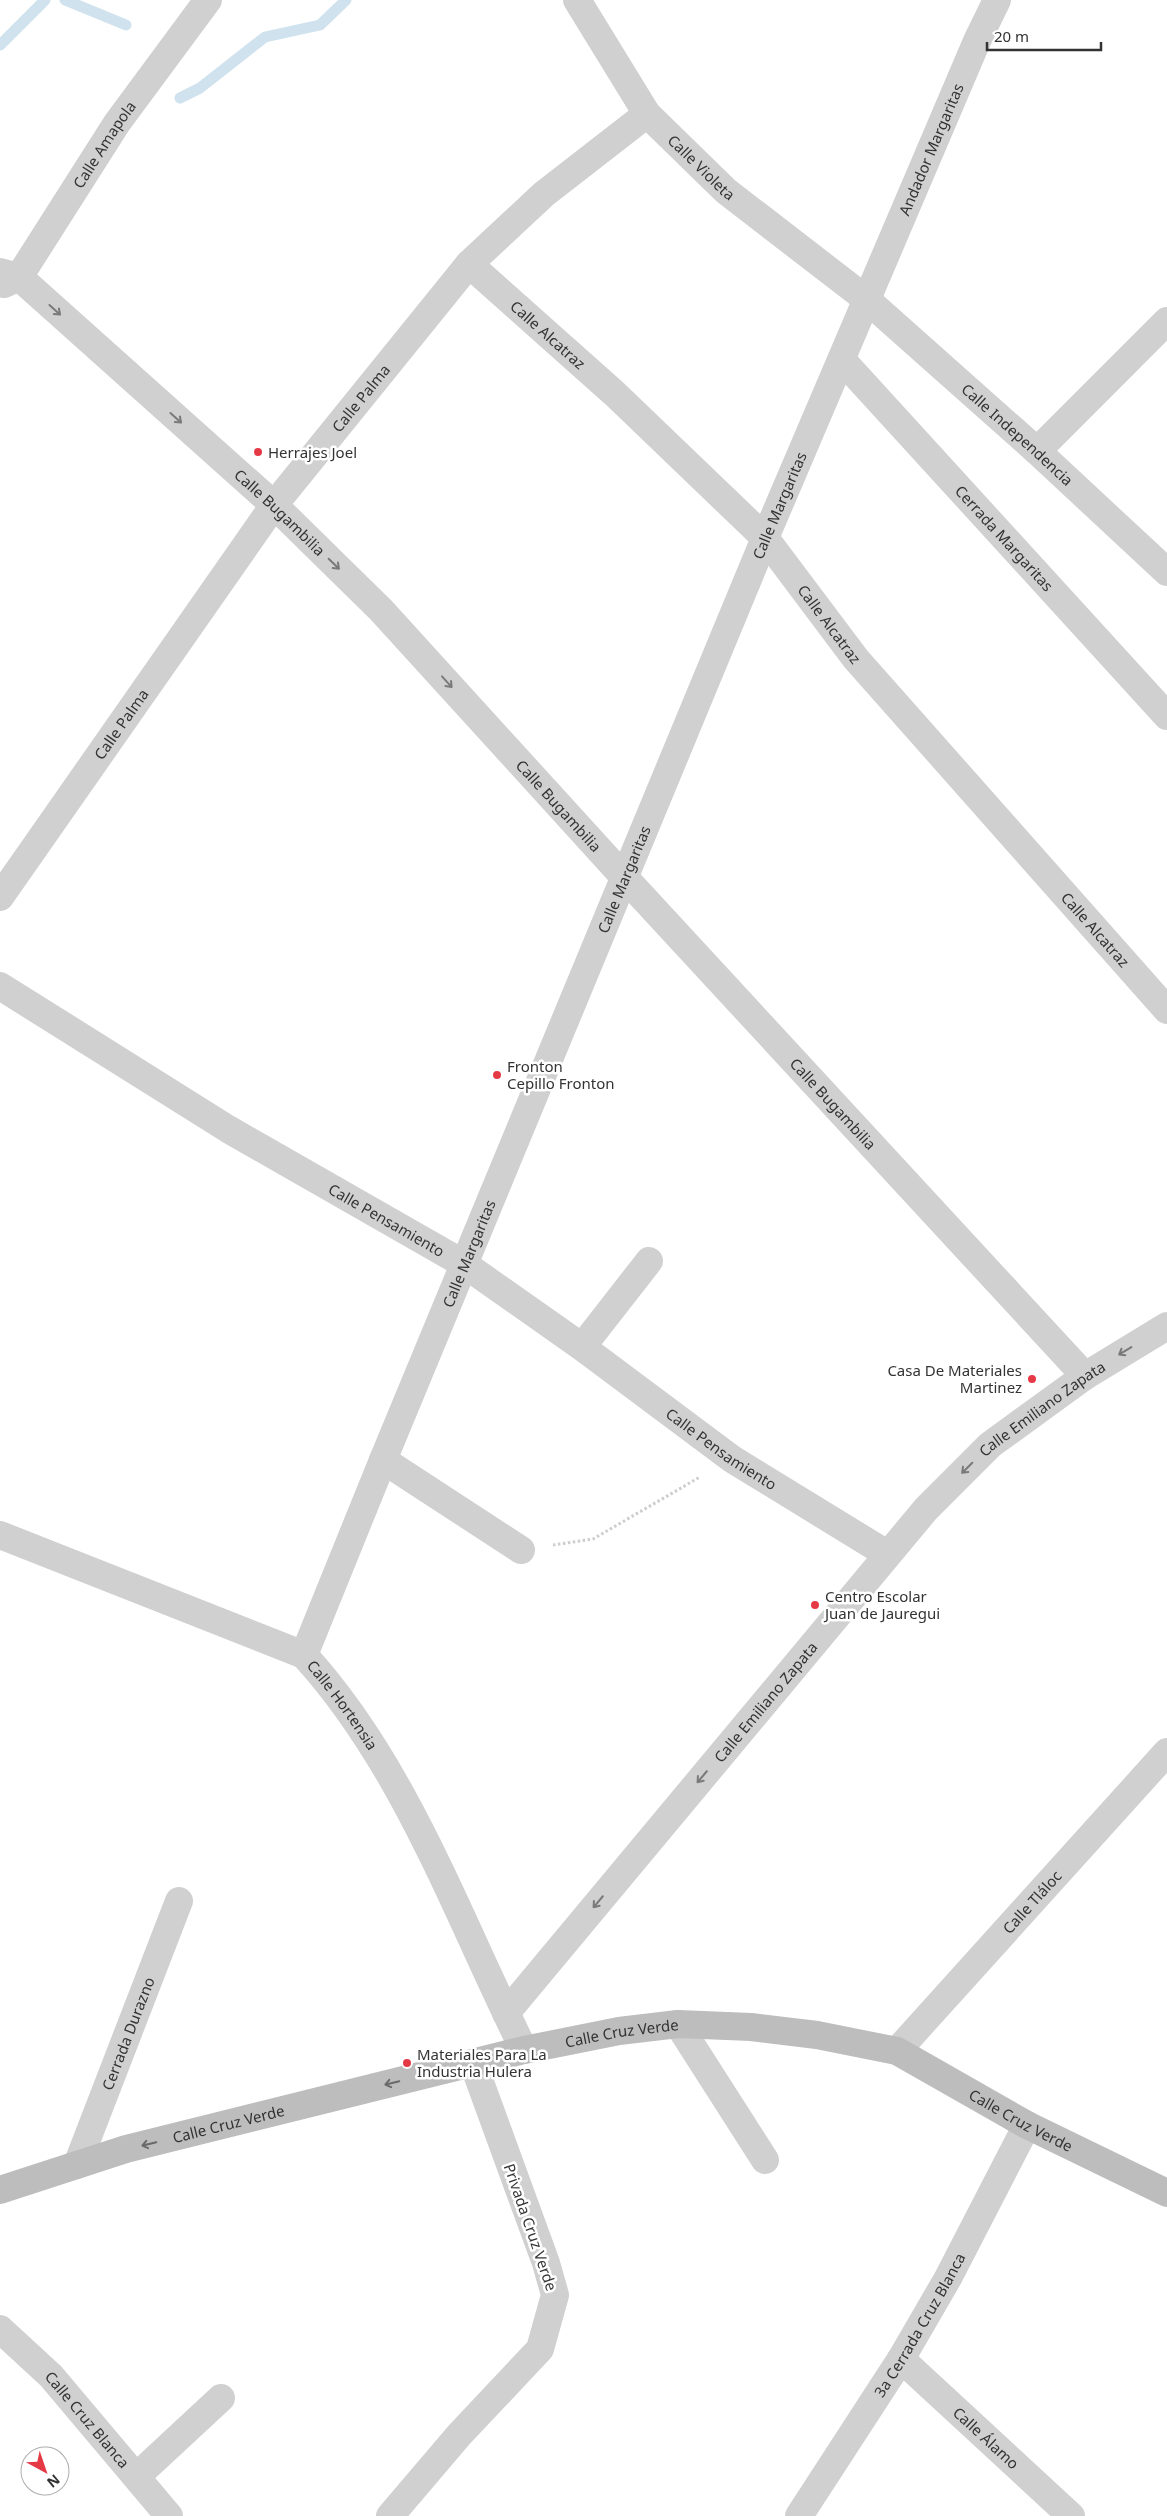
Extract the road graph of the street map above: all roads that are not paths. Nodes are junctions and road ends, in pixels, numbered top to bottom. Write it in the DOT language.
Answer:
graph roads {
  1 [pos="208,0"];
  2 [pos="577,0"];
  3 [pos="997,0"];
  4 [pos="647,114"];
  5 [pos="469,264"];
  6 [pos="6,278"];
  7 [pos="866,299"];
  8 [pos="1167,321"];
  9 [pos="842,360"];
  10 [pos="1037,451"];
  11 [pos="274,506"];
  12 [pos="765,538"];
  13 [pos="1167,572"];
  14 [pos="1167,716"];
  15 [pos="625,878"];
  16 [pos="0,897"];
  17 [pos="0,986"];
  18 [pos="1167,1010"];
  19 [pos="649,1261"];
  20 [pos="464,1264"];
  21 [pos="1167,1326"];
  22 [pos="582,1347"];
  23 [pos="1084,1376"];
  24 [pos="383,1460"];
  25 [pos="0,1535"];
  26 [pos="521,1550"];
  27 [pos="887,1554"];
  28 [pos="304,1655"];
  29 [pos="1167,1752"];
  30 [pos="179,1902"];
  31 [pos="506,2013"];
  32 [pos="678,2024"];
  33 [pos="524,2050"];
  34 [pos="897,2051"];
  35 [pos="473,2063"];
  36 [pos="1027,2125"];
  37 [pos="766,2160"];
  38 [pos="77,2165"];
  39 [pos="0,2190"];
  40 [pos="1167,2193"];
  41 [pos="0,2329"];
  42 [pos="901,2359"];
  43 [pos="221,2398"];
  44 [pos="137,2476"];
  45 [pos="169,2516"];
  46 [pos="390,2516"];
  47 [pos="799,2516"];
  48 [pos="1071,2516"];
  1 -- 6 [label="street, Calle Amapola"];
  2 -- 4 [label="street, Calle Violeta"];
  3 -- 7 [label="street, Andador Margaritas"];
  4 -- 5 [label="street, Calle Palma"];
  4 -- 7 [label="street, Calle Violeta"];
  5 -- 11 [label="street, Calle Palma"];
  5 -- 12 [label="street, Calle Alcatraz"];
  6 -- 11 [label="street, Calle Bugambilia, one-way"];
  7 -- 9 [label="street, Calle Margaritas"];
  7 -- 10 [label="street, Calle Independencia"];
  8 -- 10 [label="street"];
  9 -- 12 [label="street, Calle Margaritas"];
  9 -- 14 [label="street, Cerrada Margaritas"];
  10 -- 13 [label="street, Calle Independencia"];
  11 -- 15 [label="street, Calle Bugambilia, one-way"];
  11 -- 16 [label="street, Calle Palma"];
  12 -- 15 [label="street, Calle Margaritas"];
  12 -- 18 [label="street, Calle Alcatraz"];
  15 -- 20 [label="street, Calle Margaritas"];
  15 -- 23 [label="street, Calle Bugambilia"];
  17 -- 20 [label="street, Calle Pensamiento"];
  19 -- 22 [label="street"];
  20 -- 22 [label="street, Calle Pensamiento"];
  20 -- 24 [label="street, Calle Margaritas"];
  21 -- 23 [label="street, Calle Emiliano Zapata, one-way"];
  22 -- 27 [label="street, Calle Pensamiento"];
  23 -- 27 [label="street, Calle Emiliano Zapata, one-way"];
  24 -- 26 [label="street"];
  24 -- 28 [label="street, Calle Margaritas"];
  25 -- 28 [label="street, Calle Hortensia"];
  27 -- 31 [label="street, Calle Emiliano Zapata, one-way"];
  28 -- 31 [label="street, Calle Hortensia"];
  29 -- 34 [label="street, Calle Tláloc"];
  30 -- 38 [label="street, Cerrada Durazno"];
  31 -- 33 [label="street, Calle Hortensia"];
  32 -- 33 [label="street, Calle Cruz Verde"];
  32 -- 34 [label="street, Calle Cruz Verde"];
  32 -- 37 [label="street"];
  33 -- 35 [label="street, Calle Cruz Verde"];
  34 -- 36 [label="street, Calle Cruz Verde"];
  35 -- 38 [label="street, Calle Cruz Verde, one-way"];
  35 -- 46 [label="street, Privada Cruz Verde"];
  36 -- 40 [label="street, Calle Cruz Verde"];
  36 -- 42 [label="street, 3a Cerrada Cruz Blanca"];
  38 -- 39 [label="street, Calle Cruz Verde"];
  41 -- 44 [label="street, Calle Cruz Blanca"];
  42 -- 47 [label="street, 3a Cerrada Cruz Blanca"];
  42 -- 48 [label="street, Calle Álamo"];
  43 -- 44 [label="street"];
  44 -- 45 [label="street, Calle Cruz Blanca"];
}
